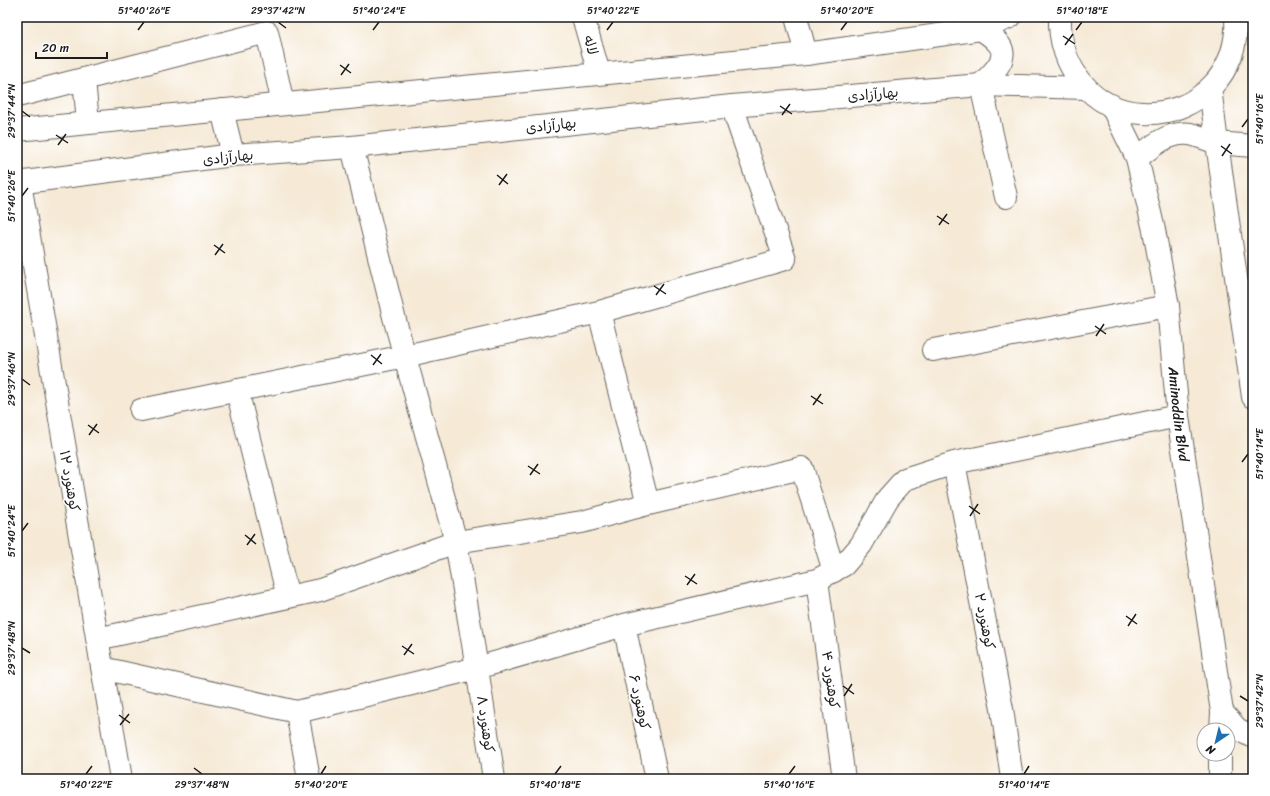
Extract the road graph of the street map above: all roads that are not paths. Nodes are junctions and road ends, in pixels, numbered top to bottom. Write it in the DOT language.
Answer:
graph roads {
  1 [pos="583,17"];
  2 [pos="796,17"];
  3 [pos="1010,17"];
  4 [pos="1060,17"];
  5 [pos="1236,17"];
  6 [pos="981,29"];
  7 [pos="1253,40"];
  8 [pos="1232,53"];
  9 [pos="806,54"];
  10 [pos="599,73"];
  11 [pos="84,79"];
  12 [pos="981,85"];
  13 [pos="1086,88"];
  14 [pos="1210,88"];
  15 [pos="17,96"];
  16 [pos="283,104"];
  17 [pos="1111,105"];
  18 [pos="732,106"];
  19 [pos="222,110"];
  20 [pos="88,123"];
  21 [pos="17,130"];
  22 [pos="1217,143"];
  23 [pos="1253,146"];
  24 [pos="352,147"];
  25 [pos="233,155"];
  26 [pos="1137,158"];
  27 [pos="19,183"];
  28 [pos="1006,197"];
  29 [pos="22,224"];
  30 [pos="1168,306"];
  31 [pos="598,312"];
  32 [pos="933,350"];
  33 [pos="405,356"];
  34 [pos="237,390"];
  35 [pos="1253,394"];
  36 [pos="141,410"];
  37 [pos="1178,416"];
  38 [pos="954,463"];
  39 [pos="648,504"];
  40 [pos="456,542"];
  41 [pos="826,575"];
  42 [pos="288,597"];
  43 [pos="624,625"];
  44 [pos="97,639"];
  45 [pos="102,668"];
  46 [pos="478,668"];
  47 [pos="297,712"];
  48 [pos="1221,721"];
  49 [pos="1253,737"];
  50 [pos="1220,762"];
  51 [pos="121,779"];
  52 [pos="309,779"];
  53 [pos="494,779"];
  54 [pos="657,779"];
  55 [pos="844,779"];
  56 [pos="1012,779"];
  57 [pos="1220,779"];
  1 -- 10 [label="street, لاله"];
  2 -- 9 [label="street"];
  3 -- 6 [label="street"];
  4 -- 13 [label="street"];
  5 -- 8 [label="street"];
  6 -- 9 [label="street"];
  6 -- 12 [label="street"];
  7 -- 8 [label="street"];
  8 -- 14 [label="street"];
  9 -- 10 [label="street"];
  10 -- 16 [label="street"];
  11 -- 15 [label="street"];
  11 -- 16 [label="street"];
  11 -- 20 [label="street"];
  12 -- 13 [label="street, بهارآزادی"];
  12 -- 18 [label="street, بهارآزادی"];
  12 -- 28 [label="street"];
  13 -- 17 [label="street"];
  14 -- 17 [label="street"];
  14 -- 22 [label="street"];
  16 -- 19 [label="street"];
  17 -- 26 [label="street, Aminoddin Blvd"];
  18 -- 24 [label="street, بهارآزادی"];
  18 -- 31 [label="street"];
  19 -- 20 [label="street"];
  19 -- 25 [label="street"];
  20 -- 21 [label="street"];
  22 -- 23 [label="street"];
  22 -- 26 [label="street"];
  22 -- 35 [label="street"];
  24 -- 25 [label="street, بهارآزادی"];
  24 -- 33 [label="street, کوهنورد ۸"];
  25 -- 27 [label="street, بهارآزادی"];
  26 -- 30 [label="street, Aminoddin Blvd"];
  27 -- 29 [label="street, کوهنورد ۱۲"];
  29 -- 44 [label="street, کوهنورد ۱۲"];
  30 -- 32 [label="street"];
  30 -- 37 [label="street, Aminoddin Blvd"];
  31 -- 33 [label="street"];
  31 -- 39 [label="street"];
  33 -- 34 [label="street"];
  33 -- 40 [label="street, کوهنورد ۸"];
  34 -- 36 [label="street"];
  34 -- 42 [label="street"];
  37 -- 38 [label="street"];
  37 -- 48 [label="street, Aminoddin Blvd"];
  38 -- 41 [label="street"];
  38 -- 56 [label="street, کوهنورد ۲"];
  39 -- 40 [label="street"];
  39 -- 41 [label="street, کوهنورد ۴"];
  40 -- 42 [label="street"];
  40 -- 46 [label="street, کوهنورد ۸"];
  41 -- 43 [label="street"];
  41 -- 55 [label="street, کوهنورد ۴"];
  42 -- 44 [label="street"];
  43 -- 46 [label="street"];
  43 -- 54 [label="street, کوهنورد ۶"];
  44 -- 45 [label="street, کوهنورد ۱۲"];
  45 -- 47 [label="street"];
  45 -- 51 [label="street, کوهنورد ۱۲"];
  46 -- 47 [label="street"];
  46 -- 53 [label="street, کوهنورد ۸"];
  47 -- 52 [label="street"];
  48 -- 49 [label="street"];
  50 -- 57 [label="street"];
}
